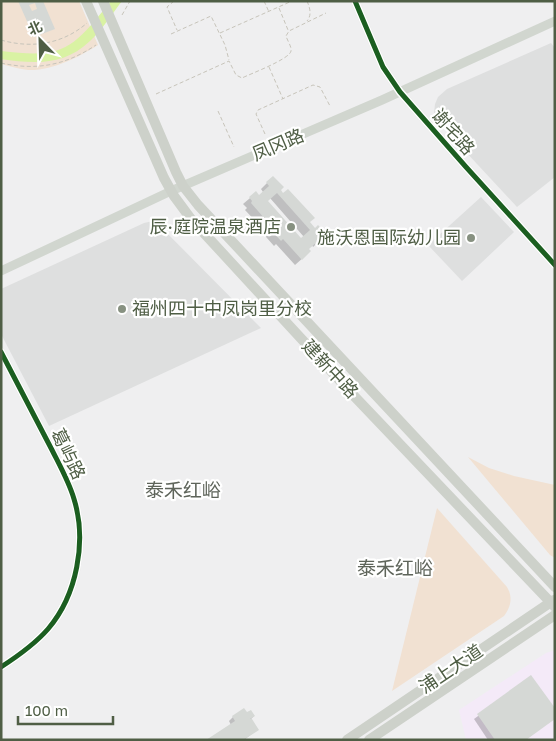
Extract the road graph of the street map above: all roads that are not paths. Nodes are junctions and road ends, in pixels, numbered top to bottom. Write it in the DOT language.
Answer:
graph roads {
  1 [pos="86,1"];
  2 [pos="355,1"];
  3 [pos="103,2"];
  4 [pos="555,21"];
  5 [pos="400,92"];
  6 [pos="183,186"];
  7 [pos="171,192"];
  8 [pos="555,264"];
  9 [pos="1,271"];
  10 [pos="1,352"];
  11 [pos="555,587"];
  12 [pos="553,603"];
  13 [pos="555,616"];
  14 [pos="1,667"];
  15 [pos="347,740"];
  16 [pos="369,740"];
  1 -- 7 [label="main road, 建新中路"];
  2 -- 5 [label="street, 谢宅路"];
  3 -- 6 [label="main road, 建新中路"];
  4 -- 5 [label="main road, 凤冈路"];
  5 -- 6 [label="main road, 凤冈路"];
  5 -- 8 [label="street, 谢宅路"];
  6 -- 7 [label="main road, 凤冈路"];
  6 -- 11 [label="main road, 建新中路"];
  7 -- 9 [label="main road, 凤冈路"];
  7 -- 12 [label="main road, 建新中路"];
  10 -- 14 [label="street, 葛屿路"];
  12 -- 15 [label="main road, 浦上大道"];
  13 -- 16 [label="main road, 浦上大道"];
}
